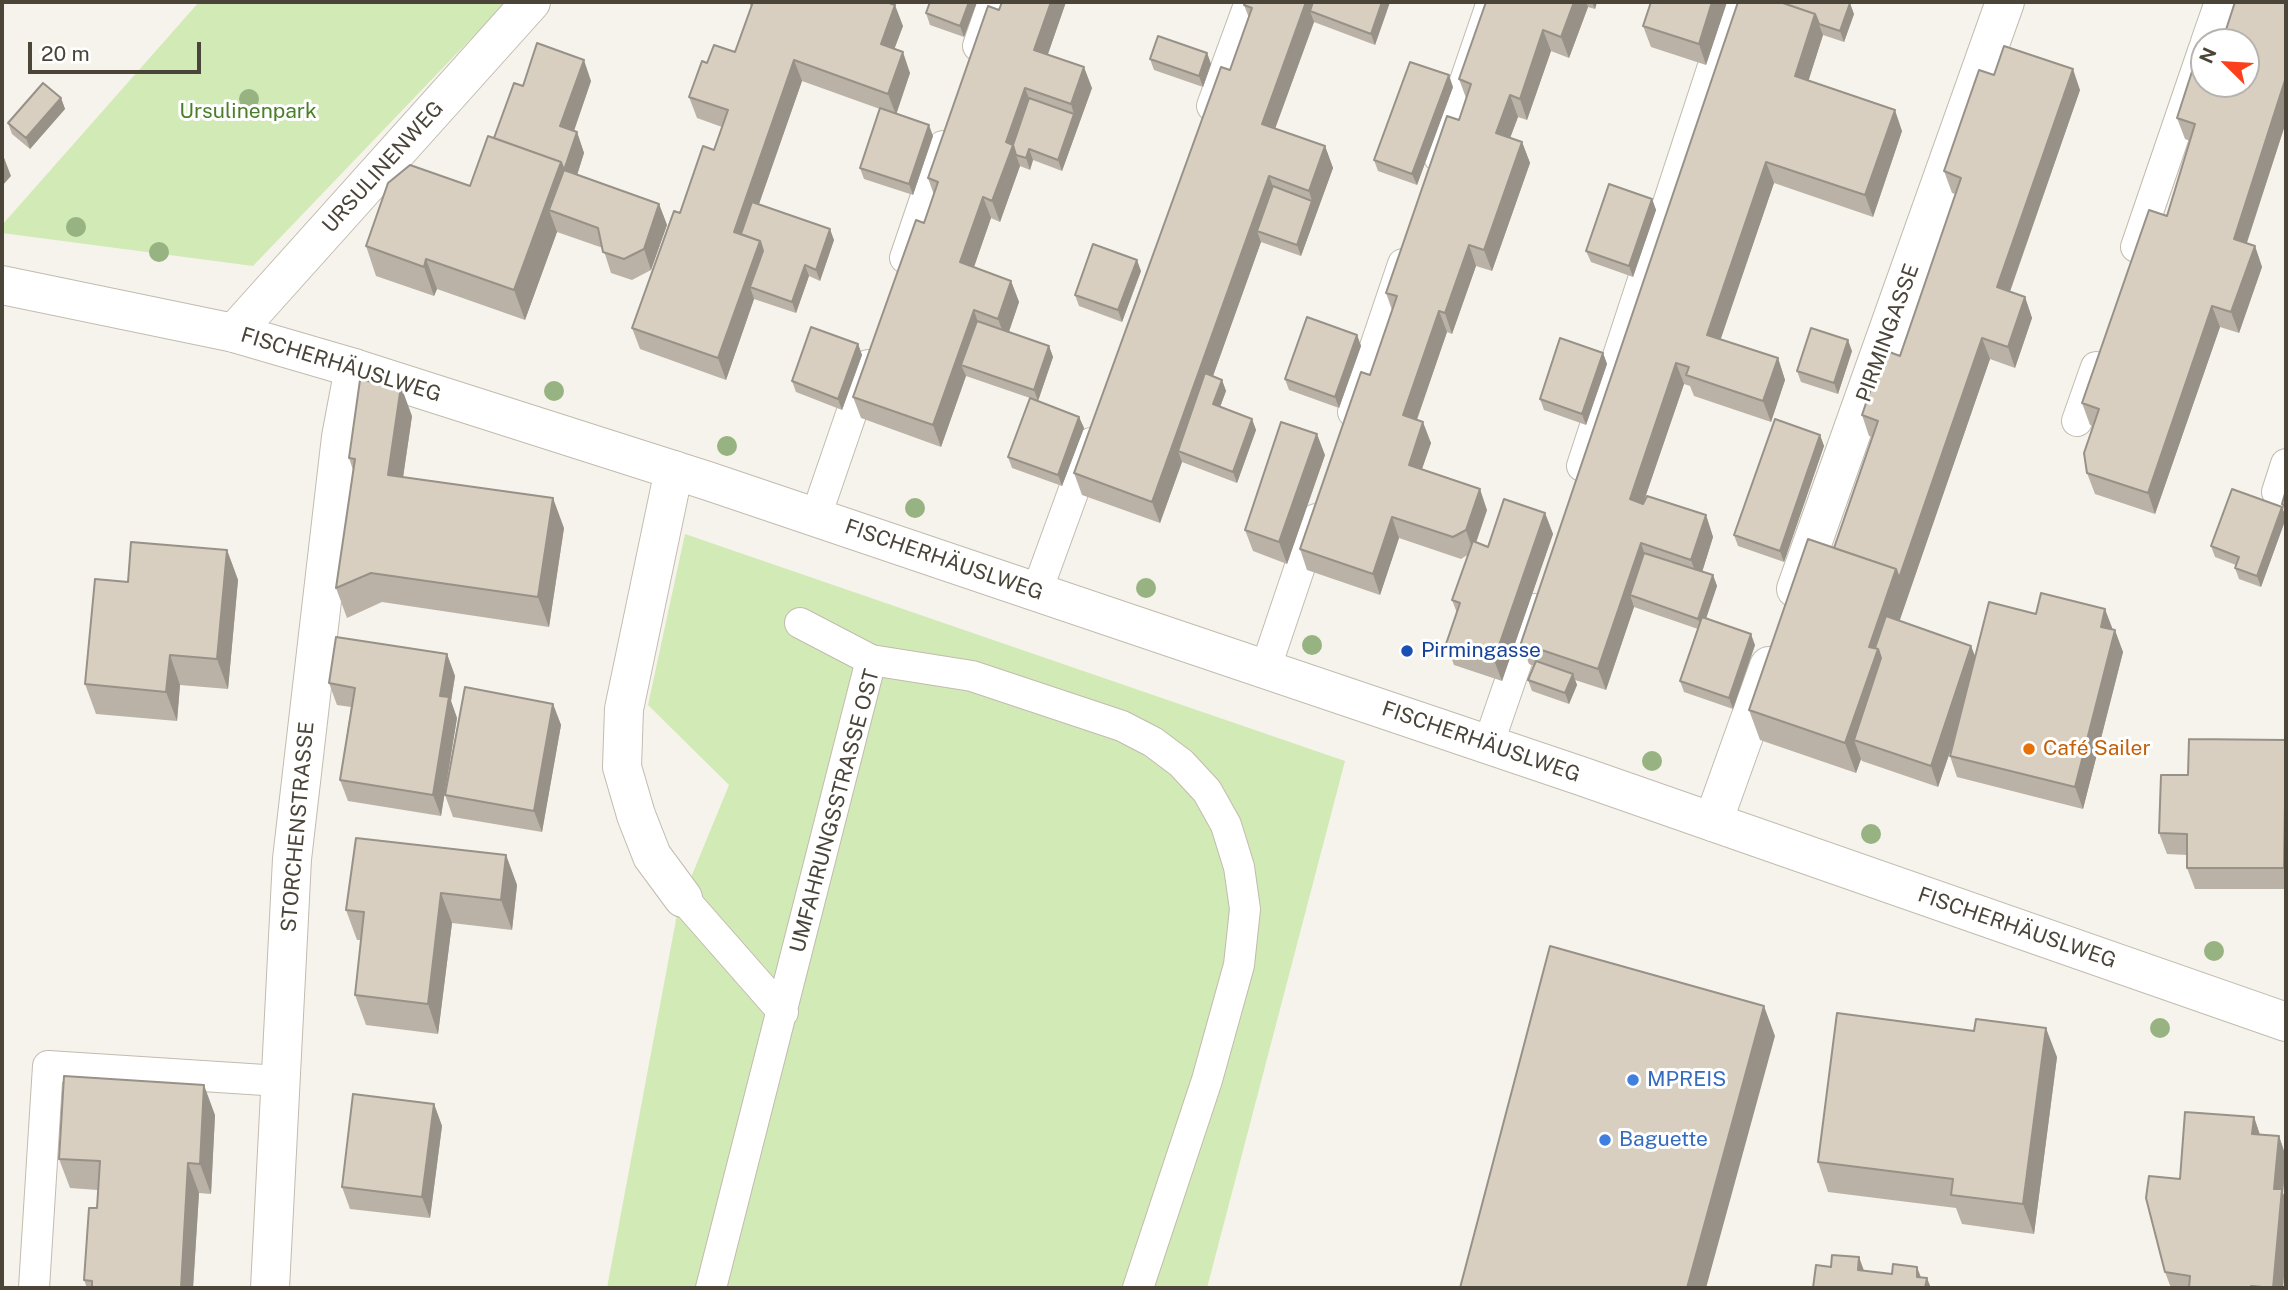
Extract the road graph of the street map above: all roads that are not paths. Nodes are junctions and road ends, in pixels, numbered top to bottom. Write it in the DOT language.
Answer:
graph roads {
  1 [pos="531,2"];
  2 [pos="993,2"];
  3 [pos="1250,2"];
  4 [pos="1492,2"];
  5 [pos="1734,2"];
  6 [pos="2005,2"];
  7 [pos="2220,2"];
  8 [pos="2211,28"];
  9 [pos="971,66"];
  10 [pos="2190,89"];
  11 [pos="953,118"];
  12 [pos="1203,131"];
  13 [pos="1429,187"];
  14 [pos="1411,239"];
  15 [pos="2130,267"];
  16 [pos="2,285"];
  17 [pos="895,287"];
  18 [pos="234,333"];
  19 [pos="877,338"];
  20 [pos="2103,344"];
  21 [pos="354,368"];
  22 [pos="1102,414"];
  23 [pos="2077,421"];
  24 [pos="1344,437"];
  25 [pos="674,470"];
  26 [pos="1575,486"];
  27 [pos="1326,490"];
  28 [pos="816,516"];
  29 [pos="1545,578"];
  30 [pos="1037,591"];
  31 [pos="800,622"];
  32 [pos="871,660"];
  33 [pos="1265,670"];
  34 [pos="1488,745"];
  35 [pos="1713,822"];
  36 [pos="683,898"];
  37 [pos="783,1012"];
  38 [pos="2286,1022"];
  39 [pos="280,1081"];
  40 [pos="34,1288"];
  41 [pos="270,1288"];
  42 [pos="711,1288"];
  43 [pos="1139,1288"];
  1 -- 18 [label="street, URSULINENWEG"];
  2 -- 9 [label="lane"];
  3 -- 12 [label="lane"];
  4 -- 13 [label="lane"];
  5 -- 26 [label="lane"];
  6 -- 35 [label="street, PIRMINGASSE"];
  7 -- 8 [label="lane"];
  10 -- 15 [label="lane"];
  11 -- 17 [label="lane"];
  14 -- 24 [label="lane"];
  16 -- 18 [label="street, FISCHERHÄUSLWEG"];
  18 -- 21 [label="street, FISCHERHÄUSLWEG"];
  19 -- 28 [label="lane"];
  20 -- 23 [label="lane"];
  21 -- 25 [label="street, FISCHERHÄUSLWEG"];
  21 -- 39 [label="street, STORCHENSTRASSE"];
  22 -- 30 [label="lane"];
  25 -- 28 [label="street, FISCHERHÄUSLWEG"];
  25 -- 36 [label="street"];
  27 -- 33 [label="lane"];
  28 -- 30 [label="street, FISCHERHÄUSLWEG"];
  29 -- 34 [label="lane"];
  30 -- 33 [label="street, FISCHERHÄUSLWEG"];
  31 -- 32 [label="lane"];
  32 -- 37 [label="lane, UMFAHRUNGSSTRASSE OST"];
  32 -- 43 [label="lane, UMFAHRUNGSSTRASSE OST"];
  33 -- 34 [label="street, FISCHERHÄUSLWEG"];
  34 -- 35 [label="street, FISCHERHÄUSLWEG"];
  35 -- 38 [label="street, FISCHERHÄUSLWEG"];
  36 -- 37 [label="lane"];
  37 -- 42 [label="lane, UMFAHRUNGSSTRASSE OST"];
  39 -- 40 [label="lane"];
  39 -- 41 [label="street, STORCHENSTRASSE"];
}
